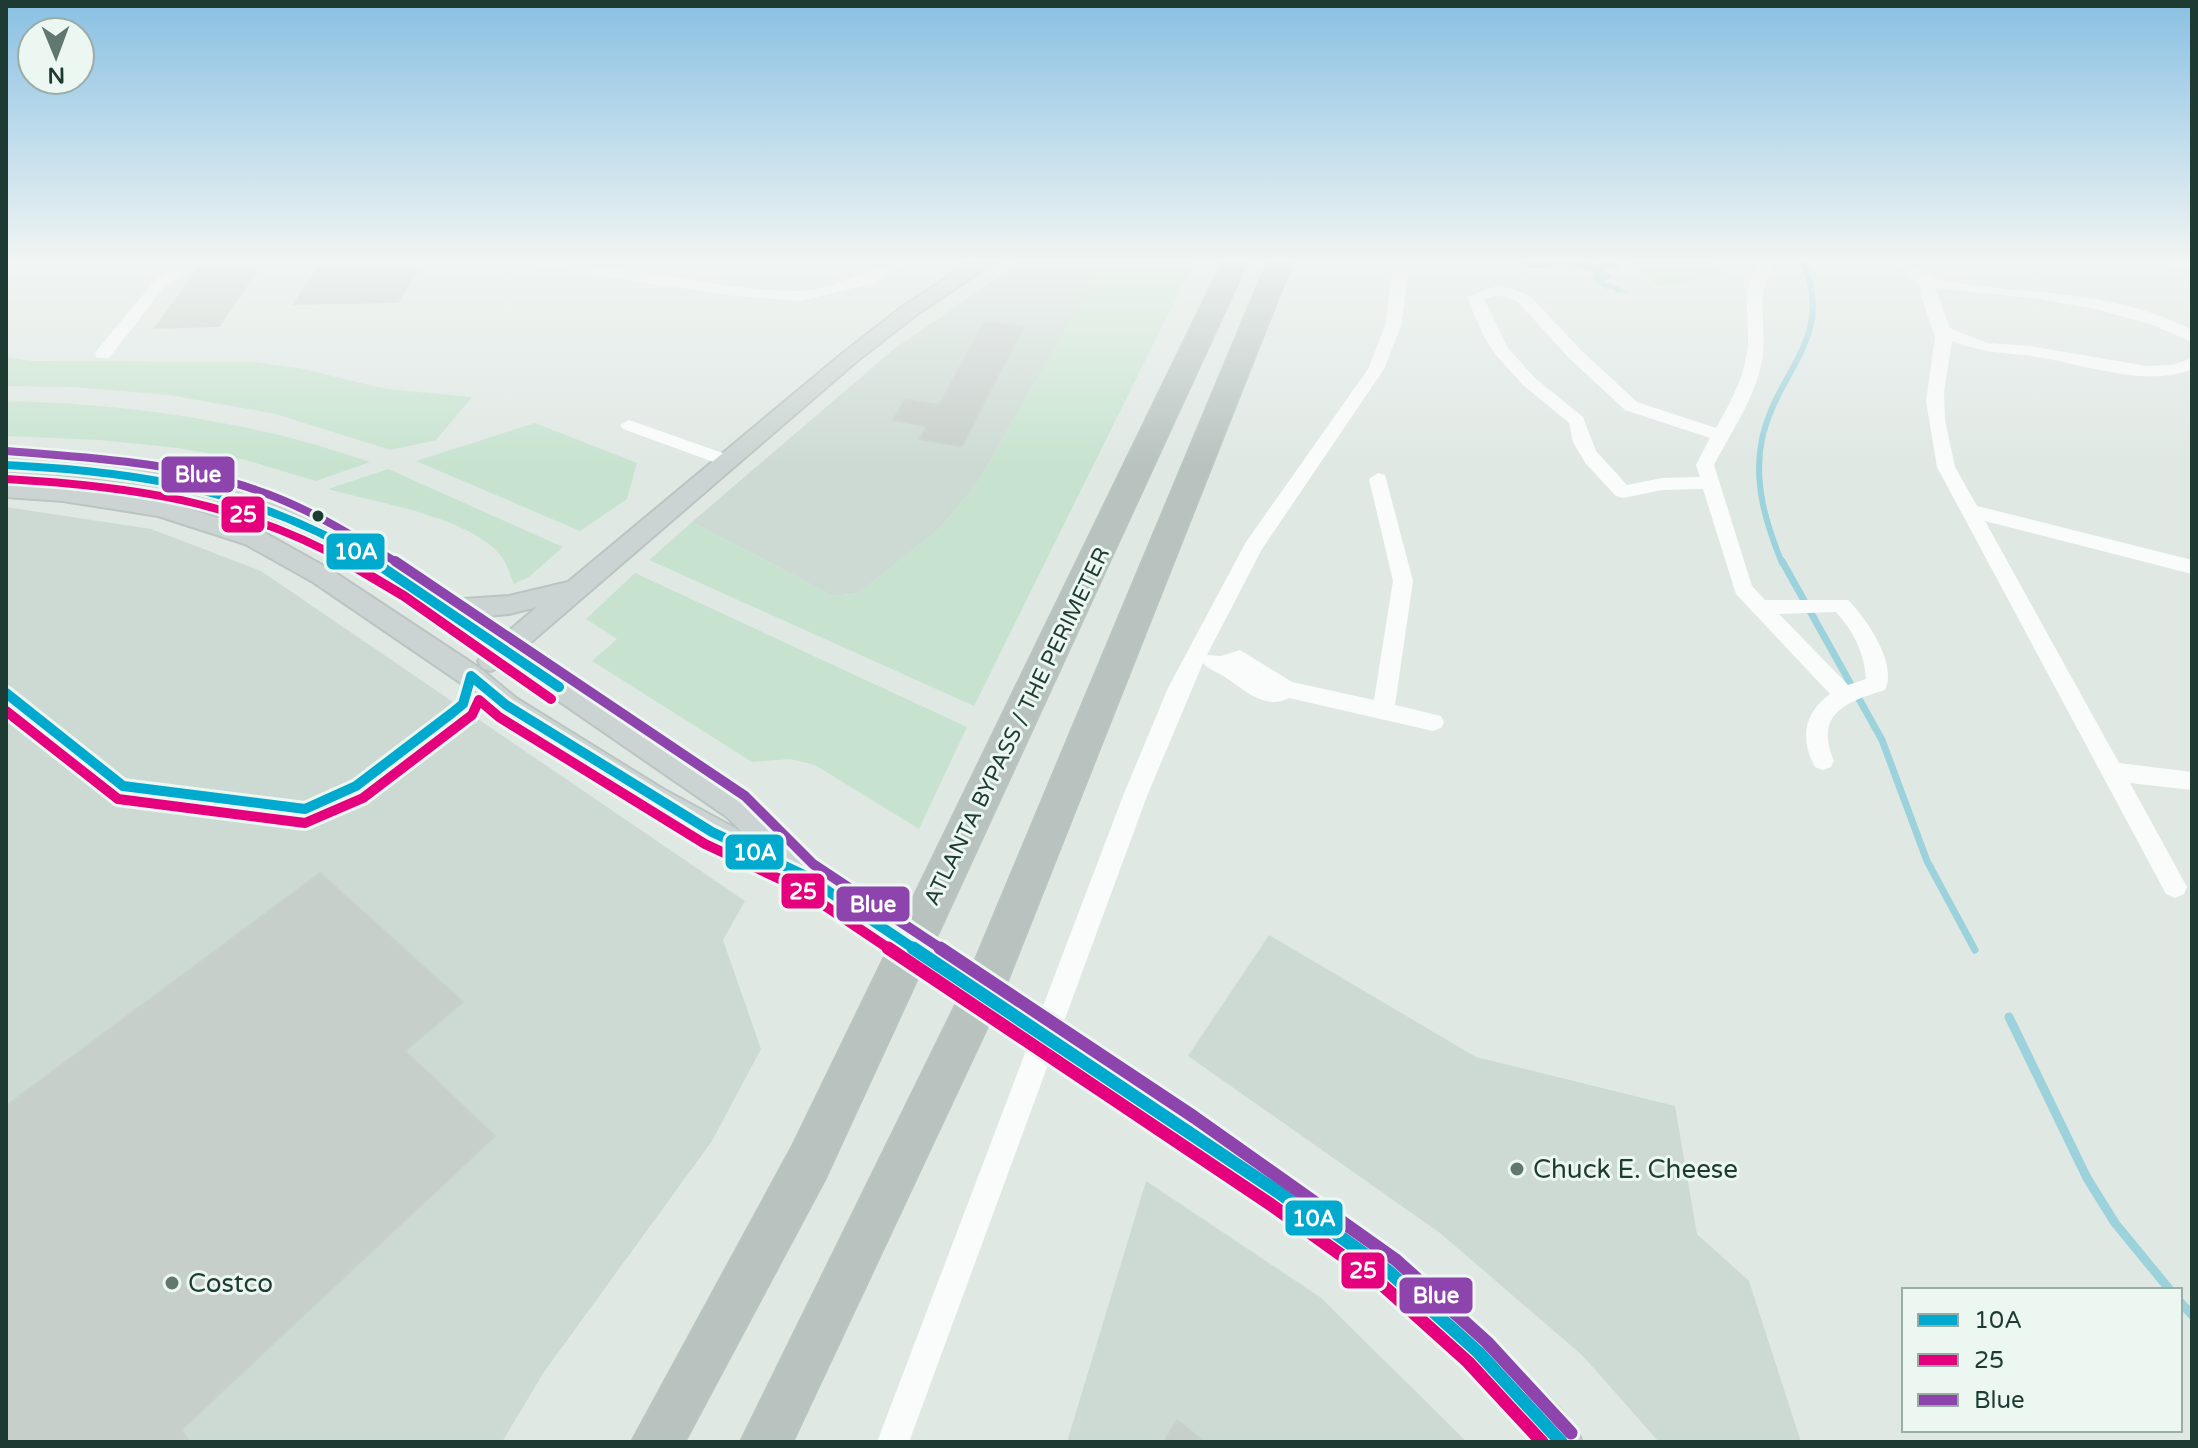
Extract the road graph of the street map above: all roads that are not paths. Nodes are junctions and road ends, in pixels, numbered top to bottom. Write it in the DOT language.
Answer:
graph roads {
  1 [pos="123,330"];
  2 [pos="885,330"];
  3 [pos="1203,330"];
  4 [pos="1252,330"];
  5 [pos="1392,330"];
  6 [pos="1489,330"];
  7 [pos="1552,330"];
  8 [pos="1757,330"];
  9 [pos="1942,331"];
  10 [pos="103,354"];
  11 [pos="2192,363"];
  12 [pos="629,425"];
  13 [pos="1719,435"];
  14 [pos="728,461"];
  15 [pos="6,465"];
  16 [pos="1378,479"];
  17 [pos="1710,483"];
  18 [pos="6,489"];
  19 [pos="1968,510"];
  20 [pos="2192,567"];
  21 [pos="576,588"];
  22 [pos="1757,607"];
  23 [pos="444,610"];
  24 [pos="505,651"];
  25 [pos="1196,657"];
  26 [pos="471,676"];
  27 [pos="1843,693"];
  28 [pos="1383,711"];
  29 [pos="1433,722"];
  30 [pos="1823,761"];
  31 [pos="2115,772"];
  32 [pos="2192,781"];
  33 [pos="804,875"];
  34 [pos="2175,887"];
  35 [pos="657,1442"];
  36 [pos="766,1442"];
  37 [pos="893,1442"];
  38 [pos="1561,1442"];
  1 -- 10 [label="street"];
  2 -- 14 [label="main road"];
  3 -- 35 [label="highway, ATLANTA BYPASS / THE PERIMETER"];
  4 -- 36 [label="highway"];
  5 -- 25 [label="street"];
  6 -- 17 [label="street"];
  7 -- 13 [label="street"];
  8 -- 13 [label="street"];
  9 -- 11 [label="street"];
  9 -- 19 [label="street"];
  12 -- 14 [label="street"];
  13 -- 17 [label="street"];
  14 -- 21 [label="main road"];
  15 -- 23 [label="main road"];
  16 -- 28 [label="street"];
  17 -- 22 [label="street"];
  18 -- 26 [label="main road"];
  19 -- 20 [label="street"];
  19 -- 31 [label="street"];
  21 -- 23 [label="main road"];
  21 -- 24 [label="main road"];
  22 -- 27 [label="street"];
  22 -- 27 [label="street"];
  23 -- 24 [label="main road"];
  24 -- 26 [label="main road"];
  24 -- 33 [label="main road"];
  25 -- 28 [label="street"];
  25 -- 37 [label="street"];
  26 -- 33 [label="main road"];
  27 -- 30 [label="street"];
  28 -- 29 [label="street"];
  31 -- 32 [label="street"];
  31 -- 34 [label="street"];
  33 -- 38 [label="main road, bridge"];
}
